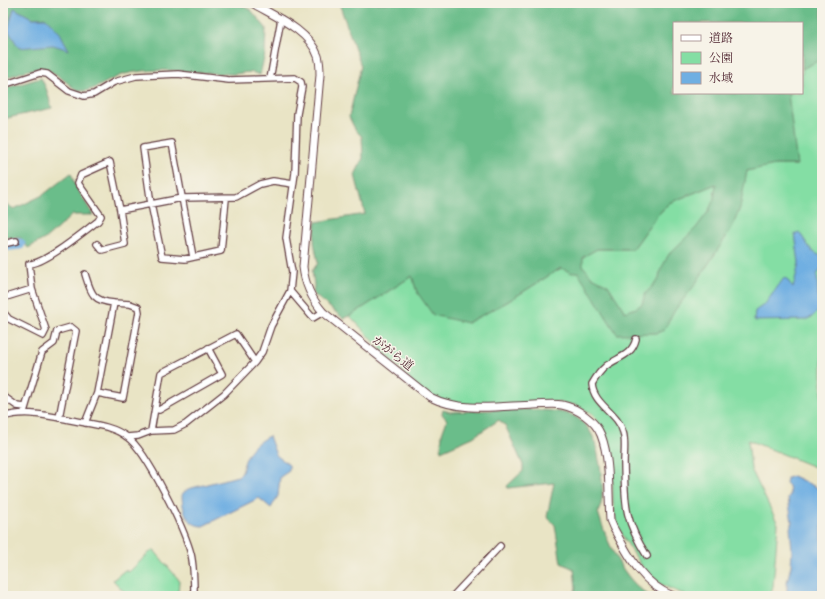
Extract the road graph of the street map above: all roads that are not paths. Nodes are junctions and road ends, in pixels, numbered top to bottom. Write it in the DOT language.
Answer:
graph roads {
  1 [pos="252,3"];
  2 [pos="280,19"];
  3 [pos="270,79"];
  4 [pos="3,84"];
  5 [pos="294,184"];
  6 [pos="182,198"];
  7 [pos="226,199"];
  8 [pos="151,204"];
  9 [pos="120,210"];
  10 [pos="16,241"];
  11 [pos="3,244"];
  12 [pos="97,244"];
  13 [pos="193,257"];
  14 [pos="85,274"];
  15 [pos="32,289"];
  16 [pos="290,291"];
  17 [pos="3,298"];
  18 [pos="114,303"];
  19 [pos="3,312"];
  20 [pos="323,312"];
  21 [pos="636,339"];
  22 [pos="208,348"];
  23 [pos="254,362"];
  24 [pos="97,393"];
  25 [pos="3,396"];
  26 [pos="155,409"];
  27 [pos="23,411"];
  28 [pos="3,417"];
  29 [pos="59,418"];
  30 [pos="85,423"];
  31 [pos="151,431"];
  32 [pos="127,437"];
  33 [pos="500,546"];
  34 [pos="647,556"];
  35 [pos="194,596"];
  36 [pos="452,596"];
  37 [pos="673,596"];
  1 -- 2 [label="street, ががら道"];
  2 -- 3 [label="street"];
  2 -- 20 [label="street, ががら道"];
  3 -- 4 [label="street"];
  3 -- 5 [label="street"];
  5 -- 7 [label="street"];
  5 -- 16 [label="street"];
  6 -- 7 [label="street"];
  6 -- 8 [label="street"];
  6 -- 8 [label="street"];
  6 -- 13 [label="street"];
  7 -- 13 [label="street"];
  8 -- 9 [label="street"];
  8 -- 13 [label="street"];
  9 -- 12 [label="street"];
  9 -- 15 [label="street"];
  10 -- 11 [label="street"];
  14 -- 18 [label="street"];
  15 -- 17 [label="street"];
  15 -- 19 [label="street"];
  16 -- 20 [label="street"];
  16 -- 23 [label="street"];
  18 -- 24 [label="street"];
  18 -- 24 [label="street"];
  20 -- 37 [label="street, ががら道"];
  21 -- 34 [label="street"];
  22 -- 23 [label="street"];
  22 -- 26 [label="street"];
  22 -- 26 [label="street"];
  23 -- 31 [label="street"];
  24 -- 30 [label="street"];
  25 -- 27 [label="street"];
  26 -- 31 [label="street"];
  27 -- 28 [label="street"];
  27 -- 29 [label="street"];
  27 -- 29 [label="street"];
  29 -- 30 [label="street"];
  30 -- 32 [label="street"];
  31 -- 32 [label="street"];
  32 -- 35 [label="street"];
  33 -- 36 [label="street"];
}
